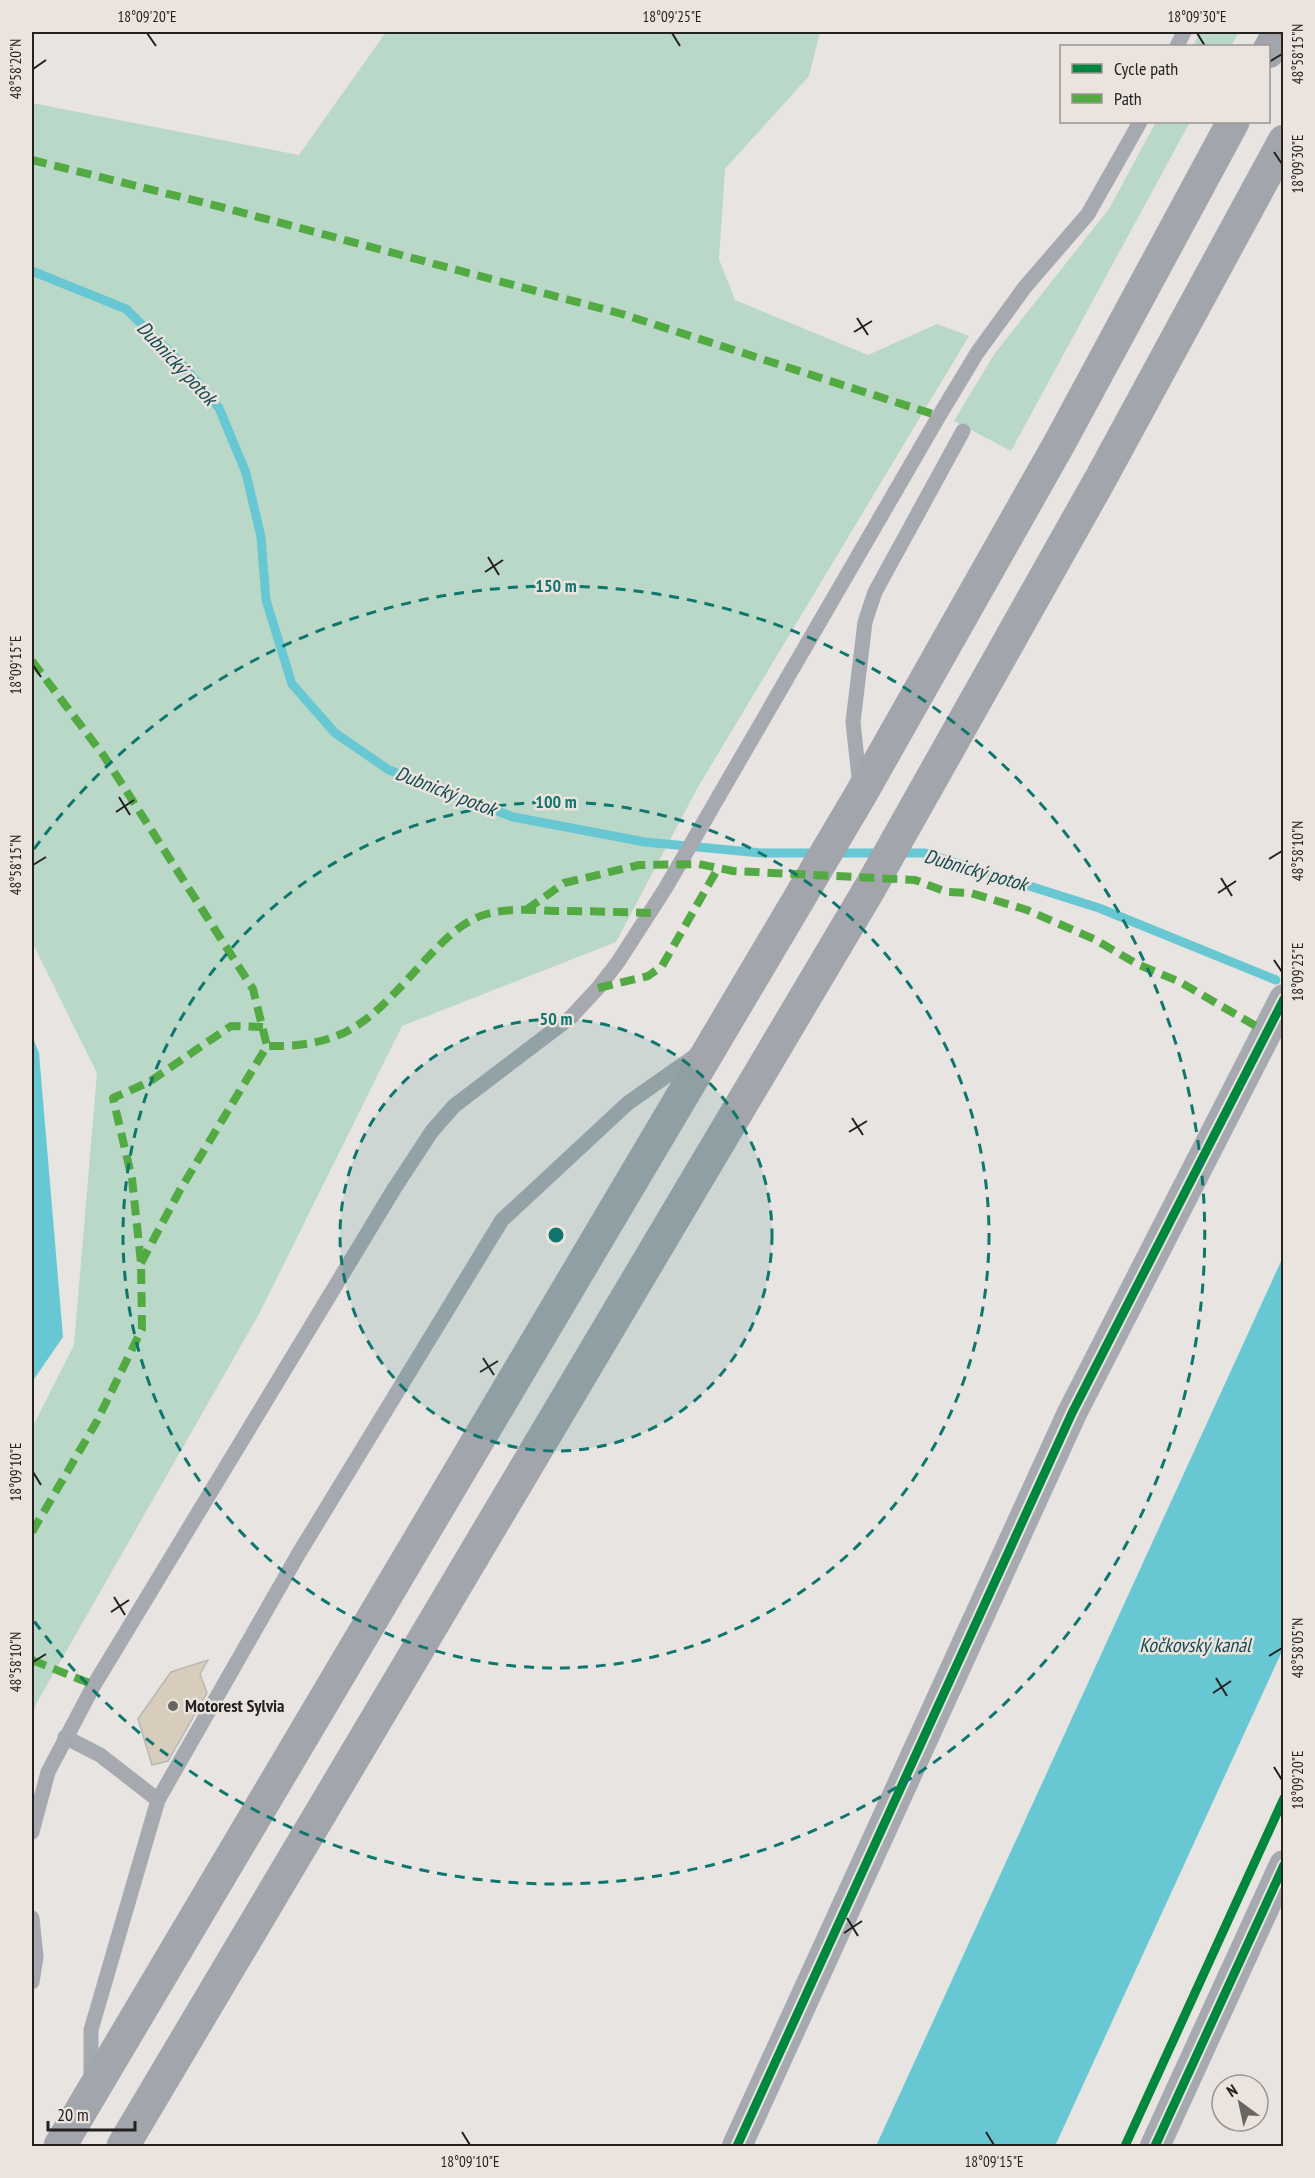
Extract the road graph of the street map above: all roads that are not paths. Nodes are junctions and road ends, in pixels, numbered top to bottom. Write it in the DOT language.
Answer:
graph roads {
  1 [pos="1279,32"];
  2 [pos="1270,50"];
  3 [pos="1139,123"];
  4 [pos="1232,123"];
  5 [pos="1284,141"];
  6 [pos="963,431"];
  7 [pos="854,807"];
  8 [pos="1284,999"];
  9 [pos="717,1041"];
  10 [pos="64,1737"];
  11 [pos="158,1800"];
  12 [pos="32,1832"];
  13 [pos="1284,1865"];
  14 [pos="32,1918"];
  15 [pos="32,1982"];
  16 [pos="91,2094"];
  17 [pos="60,2146"];
  18 [pos="123,2146"];
  19 [pos="737,2146"];
  20 [pos="1155,2146"];
  1 -- 2 [label="highway"];
  3 -- 10 [label="lane"];
  4 -- 7 [label="highway"];
  5 -- 18 [label="highway"];
  6 -- 7 [label="lane"];
  7 -- 9 [label="highway"];
  8 -- 19 [label="street"];
  9 -- 11 [label="lane"];
  9 -- 16 [label="highway"];
  10 -- 11 [label="lane"];
  10 -- 12 [label="lane"];
  11 -- 16 [label="lane"];
  13 -- 20 [label="street"];
  14 -- 15 [label="lane"];
  16 -- 17 [label="highway"];
}
